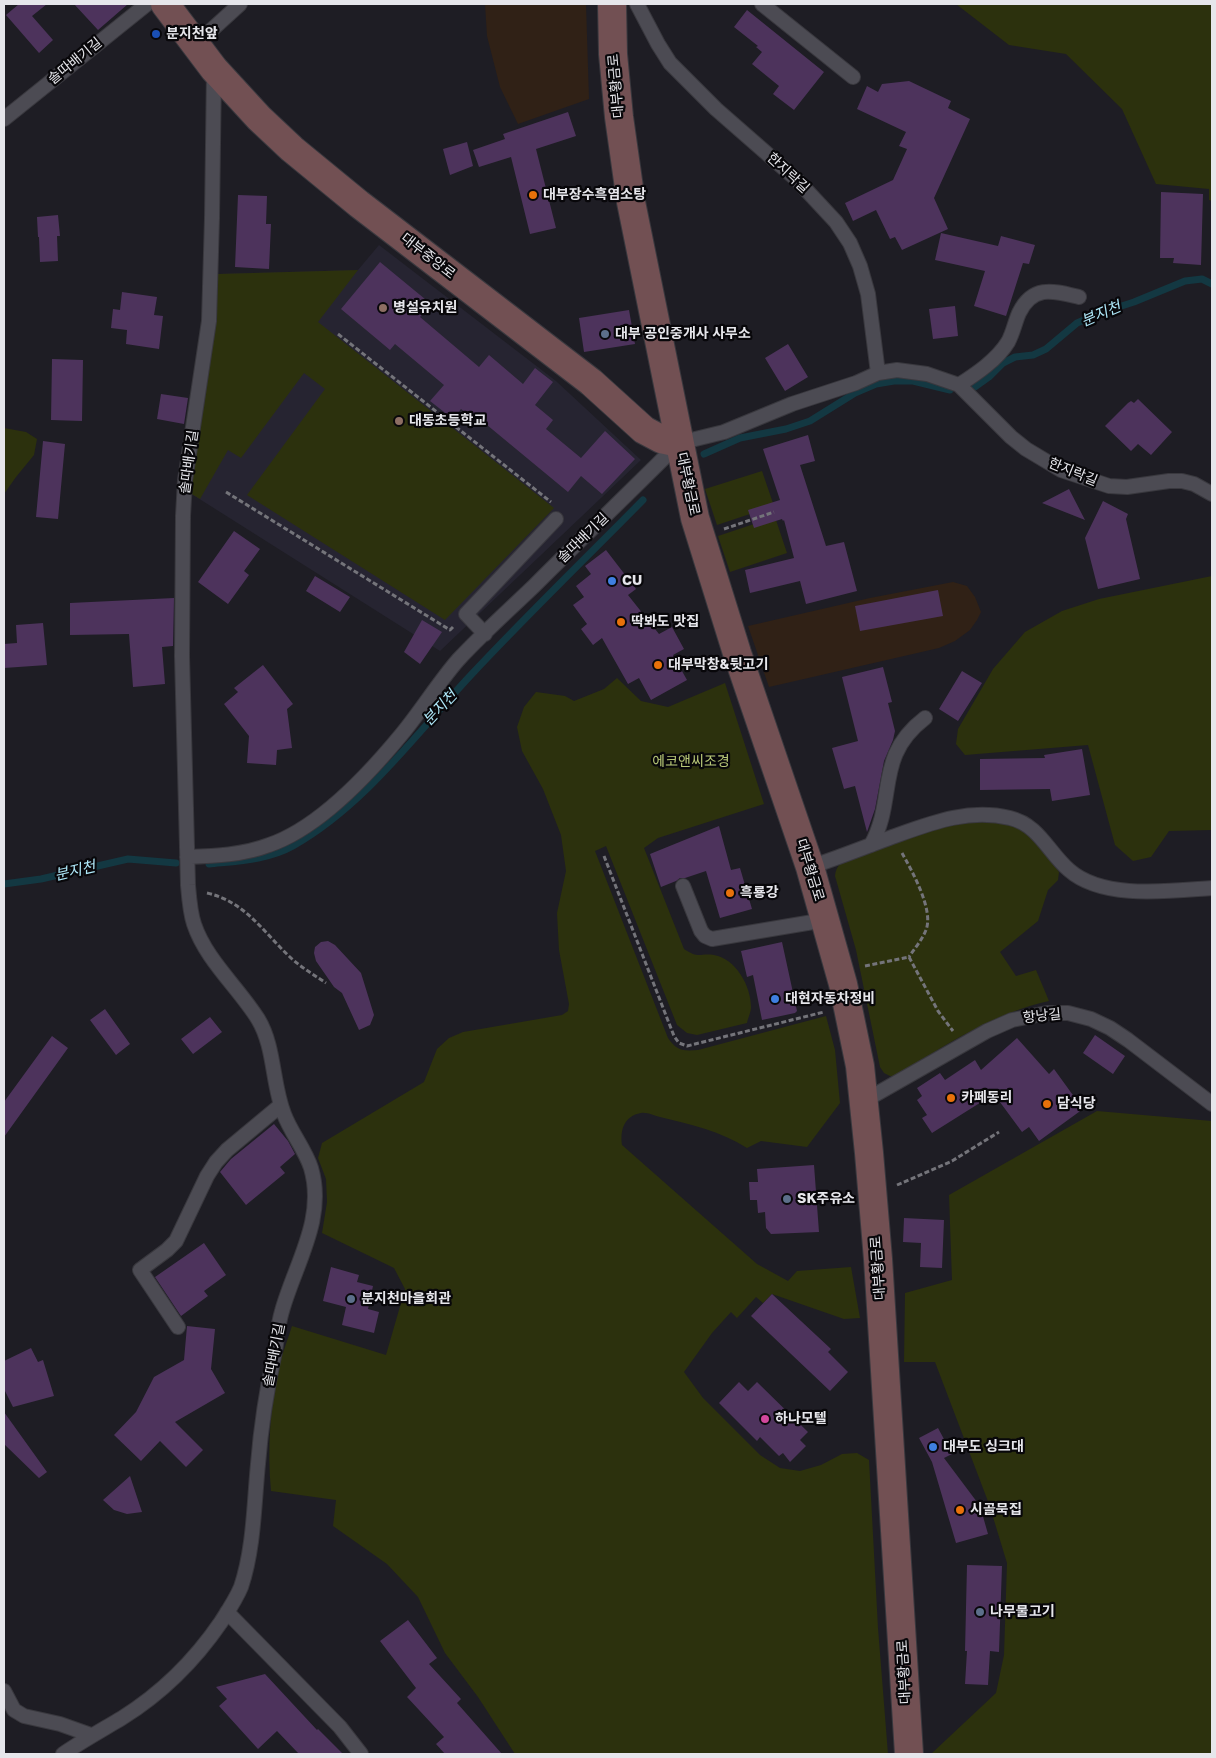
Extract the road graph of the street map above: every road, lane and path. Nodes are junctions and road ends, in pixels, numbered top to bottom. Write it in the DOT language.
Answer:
graph roads {
  1 [pos="147,4"];
  2 [pos="165,4"];
  3 [pos="240,4"];
  4 [pos="612,4"];
  5 [pos="638,4"];
  6 [pos="762,4"];
  7 [pos="195,45"];
  8 [pos="214,69"];
  9 [pos="853,77"];
  10 [pos="4,119"];
  11 [pos="1079,297"];
  12 [pos="338,334"];
  13 [pos="878,373"];
  14 [pos="959,385"];
  15 [pos="680,443"];
  16 [pos="226,492"];
  17 [pos="1212,494"];
  18 [pos="774,512"];
  19 [pos="556,520"];
  20 [pos="723,529"];
  21 [pos="466,614"];
  22 [pos="484,634"];
  23 [pos="925,718"];
  24 [pos="894,837"];
  25 [pos="871,845"];
  26 [pos="604,856"];
  27 [pos="188,857"];
  28 [pos="810,867"];
  29 [pos="683,886"];
  30 [pos="1212,888"];
  31 [pos="189,890"];
  32 [pos="825,920"];
  33 [pos="909,957"];
  34 [pos="840,970"];
  35 [pos="326,983"];
  36 [pos="831,1010"];
  37 [pos="963,1044"];
  38 [pos="864,1101"];
  39 [pos="1212,1104"];
  40 [pos="281,1106"];
  41 [pos="999,1132"];
  42 [pos="872,1192"];
  43 [pos="178,1327"];
  44 [pos="227,1612"];
  45 [pos="4,1691"];
  46 [pos="92,1735"];
  47 [pos="63,1754"];
  48 [pos="361,1754"];
  49 [pos="909,1754"];
  1 -- 10 [label="lane, 솔따배기길"];
  2 -- 7 [label="main road, 대부중앙로"];
  3 -- 7 [label="lane"];
  4 -- 15 [label="main road, 대부황금로"];
  5 -- 13 [label="lane, 한지락길"];
  6 -- 9 [label="lane"];
  7 -- 8 [label="main road, 대부중앙로"];
  8 -- 15 [label="main road, 대부중앙로"];
  8 -- 27 [label="lane, 솔따배기길"];
  11 -- 14 [label="lane"];
  12 -- 19 [label="path"];
  13 -- 14 [label="lane, 한지락길"];
  13 -- 15 [label="lane, 한지락길"];
  14 -- 17 [label="lane, 한지락길"];
  15 -- 22 [label="lane, 솔따배기길"];
  15 -- 28 [label="main road, 대부황금로"];
  16 -- 21 [label="path"];
  18 -- 20 [label="path"];
  19 -- 21 [label="lane"];
  21 -- 22 [label="lane"];
  22 -- 27 [label="lane, 솔따배기길"];
  23 -- 25 [label="lane"];
  24 -- 25 [label="lane"];
  24 -- 30 [label="lane"];
  24 -- 33 [label="path"];
  25 -- 28 [label="lane"];
  26 -- 36 [label="path"];
  27 -- 31 [label="lane, 솔따배기길"];
  28 -- 32 [label="main road, 대부황금로"];
  29 -- 32 [label="lane"];
  31 -- 35 [label="path"];
  31 -- 40 [label="lane, 솔따배기길"];
  32 -- 34 [label="main road, 대부황금로"];
  33 -- 34 [label="path"];
  33 -- 37 [label="path"];
  34 -- 38 [label="main road, 대부황금로"];
  37 -- 38 [label="lane, 항낭길"];
  37 -- 39 [label="lane, 항낭길"];
  38 -- 42 [label="main road, 대부황금로"];
  40 -- 43 [label="lane"];
  40 -- 44 [label="lane, 솔따배기길"];
  41 -- 42 [label="path"];
  42 -- 49 [label="main road, 대부황금로"];
  44 -- 46 [label="lane, 솔따배기길"];
  44 -- 48 [label="lane"];
  45 -- 46 [label="lane"];
  46 -- 47 [label="lane, 솔따배기길"];
}
